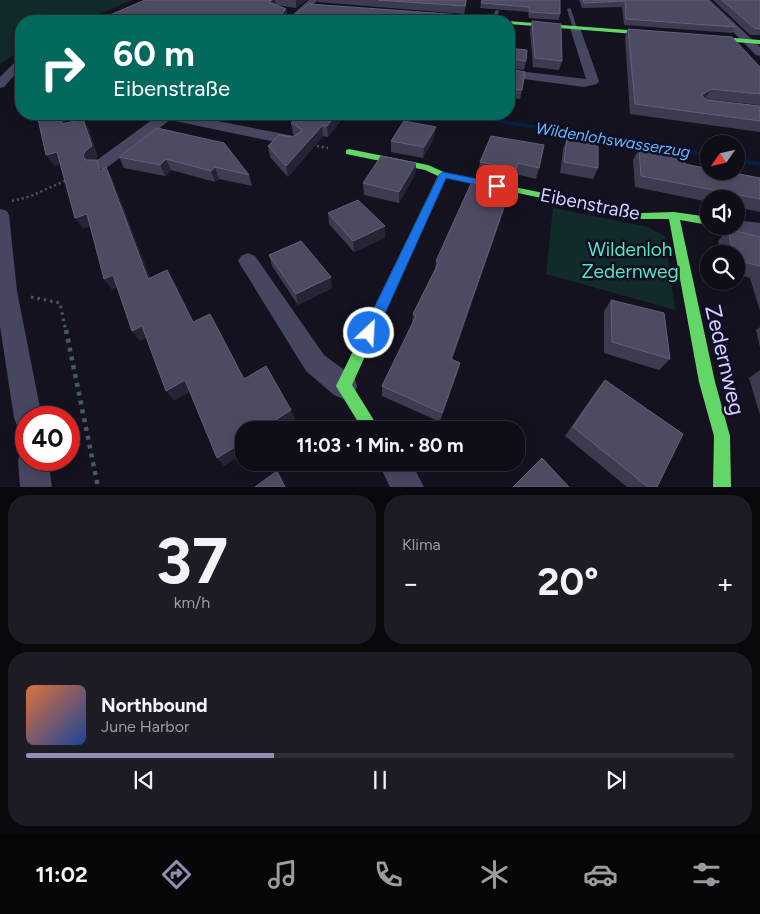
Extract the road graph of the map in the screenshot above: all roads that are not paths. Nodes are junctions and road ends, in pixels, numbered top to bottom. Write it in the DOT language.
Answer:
graph roads {
  1 [pos="706,0"];
  2 [pos="312,3"];
  3 [pos="569,9"];
  4 [pos="497,10"];
  5 [pos="284,11"];
  6 [pos="300,13"];
  7 [pos="297,15"];
  8 [pos="496,15"];
  9 [pos="515,23"];
  10 [pos="576,28"];
  11 [pos="748,41"];
  12 [pos="760,42"];
  13 [pos="760,53"];
  14 [pos="15,68"];
  15 [pos="515,75"];
  16 [pos="0,84"];
  17 [pos="157,120"];
  18 [pos="194,120"];
  19 [pos="294,141"];
  20 [pos="349,152"];
  21 [pos="99,166"];
  22 [pos="443,175"];
  23 [pos="674,214"];
  24 [pos="0,215"];
  25 [pos="700,219"];
  26 [pos="745,228"];
  27 [pos="760,230"];
  28 [pos="248,261"];
  29 [pos="344,386"];
  30 [pos="26,406"];
  31 [pos="366,421"];
  32 [pos="34,471"];
  33 [pos="399,471"];
  34 [pos="36,486"];
  35 [pos="408,486"];
  36 [pos="722,486"];
  1 -- 11 [label="street"];
  2 -- 6 [label="street"];
  3 -- 10 [label="lane"];
  4 -- 8 [label="lane"];
  5 -- 6 [label="street"];
  6 -- 7 [label="street"];
  9 -- 10 [label="street"];
  10 -- 11 [label="street"];
  10 -- 15 [label="street"];
  11 -- 12 [label="street"];
  11 -- 13 [label="street"];
  14 -- 16 [label="street"];
  17 -- 21 [label="street"];
  18 -- 19 [label="street"];
  20 -- 22 [label="street, Eibenstraße"];
  22 -- 23 [label="street, Eibenstraße"];
  22 -- 29 [label="street"];
  23 -- 25 [label="street, Eibenstraße"];
  23 -- 36 [label="street, Zedernweg"];
  24 -- 30 [label="street"];
  26 -- 27 [label="street"];
  28 -- 29 [label="street"];
  29 -- 31 [label="street"];
  32 -- 34 [label="street"];
  33 -- 35 [label="street"];
}
